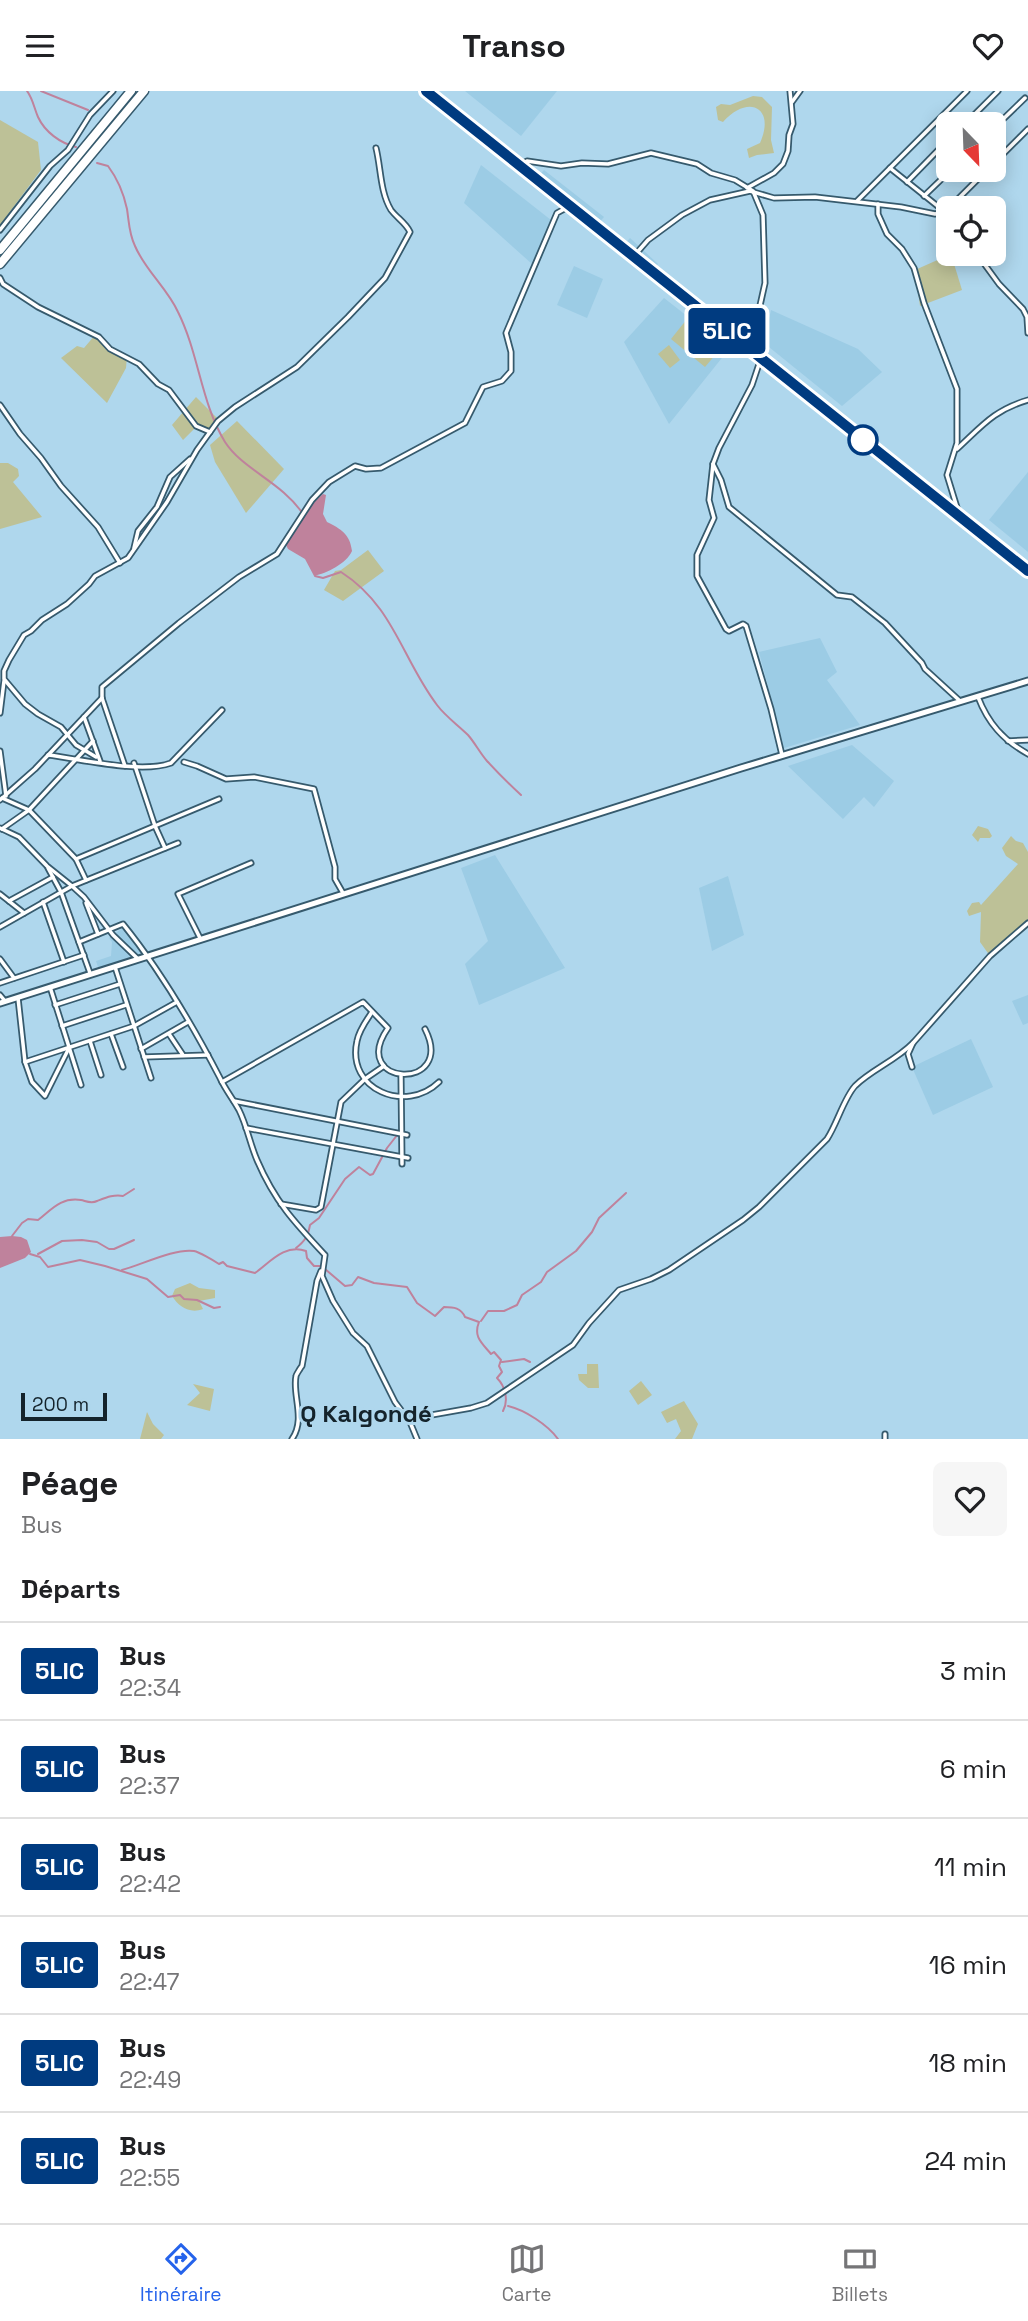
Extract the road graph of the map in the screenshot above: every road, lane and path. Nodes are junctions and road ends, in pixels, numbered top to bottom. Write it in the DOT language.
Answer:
graph roads {
  1 [pos="113,91"];
  2 [pos="131,91"];
  3 [pos="144,91"];
  4 [pos="429,91"];
  5 [pos="790,91"];
  6 [pos="800,91"];
  7 [pos="967,91"];
  8 [pos="998,91"];
  9 [pos="1025,99"];
  10 [pos="791,104"];
  11 [pos="977,112"];
  12 [pos="1006,117"];
  13 [pos="1028,128"];
  14 [pos="376,148"];
  15 [pos="1006,151"];
  16 [pos="936,152"];
  17 [pos="520,165"];
  18 [pos="890,168"];
  19 [pos="907,182"];
  20 [pos="939,182"];
  21 [pos="975,182"];
  22 [pos="747,188"];
  23 [pos="753,191"];
  24 [pos="744,193"];
  25 [pos="924,196"];
  26 [pos="961,196"];
  27 [pos="855,202"];
  28 [pos="936,203"];
  29 [pos="878,204"];
  30 [pos="570,205"];
  31 [pos="936,214"];
  32 [pos="0,230"];
  33 [pos="0,250"];
  34 [pos="634,256"];
  35 [pos="0,264"];
  36 [pos="986,266"];
  37 [pos="0,278"];
  38 [pos="1028,333"];
  39 [pos="761,358"];
  40 [pos="1028,400"];
  41 [pos="0,405"];
  42 [pos="210,432"];
  43 [pos="956,451"];
  44 [pos="192,458"];
  45 [pos="713,464"];
  46 [pos="960,517"];
  47 [pos="133,551"];
  48 [pos="120,563"];
  49 [pos="1028,571"];
  50 [pos="1,679"];
  51 [pos="1028,681"];
  52 [pos="977,695"];
  53 [pos="102,698"];
  54 [pos="960,701"];
  55 [pos="222,710"];
  56 [pos="0,713"];
  57 [pos="84,717"];
  58 [pos="68,734"];
  59 [pos="1028,740"];
  60 [pos="93,741"];
  61 [pos="1008,741"];
  62 [pos="0,751"];
  63 [pos="84,751"];
  64 [pos="1028,754"];
  65 [pos="48,755"];
  66 [pos="782,755"];
  67 [pos="96,757"];
  68 [pos="77,758"];
  69 [pos="101,762"];
  70 [pos="184,762"];
  71 [pos="134,765"];
  72 [pos="125,766"];
  73 [pos="3,798"];
  74 [pos="219,799"];
  75 [pos="29,810"];
  76 [pos="155,826"];
  77 [pos="1,829"];
  78 [pos="178,843"];
  79 [pos="165,848"];
  80 [pos="76,859"];
  81 [pos="251,863"];
  82 [pos="47,866"];
  83 [pos="53,877"];
  84 [pos="86,880"];
  85 [pos="79,883"];
  86 [pos="72,886"];
  87 [pos="61,892"];
  88 [pos="343,893"];
  89 [pos="1,896"];
  90 [pos="85,898"];
  91 [pos="9,901"];
  92 [pos="43,902"];
  93 [pos="24,913"];
  94 [pos="1028,923"];
  95 [pos="0,927"];
  96 [pos="109,930"];
  97 [pos="98,934"];
  98 [pos="200,938"];
  99 [pos="79,942"];
  100 [pos="148,954"];
  101 [pos="84,955"];
  102 [pos="0,958"];
  103 [pos="137,958"];
  104 [pos="64,962"];
  105 [pos="115,965"];
  106 [pos="90,973"];
  107 [pos="14,978"];
  108 [pos="0,983"];
  109 [pos="121,984"];
  110 [pos="50,987"];
  111 [pos="0,995"];
  112 [pos="18,997"];
  113 [pos="3,1002"];
  114 [pos="177,1002"];
  115 [pos="127,1004"];
  116 [pos="55,1005"];
  117 [pos="372,1012"];
  118 [pos="188,1022"];
  119 [pos="62,1026"];
  120 [pos="134,1026"];
  121 [pos="425,1030"];
  122 [pos="169,1033"];
  123 [pos="111,1034"];
  124 [pos="90,1041"];
  125 [pos="912,1043"];
  126 [pos="69,1048"];
  127 [pos="141,1049"];
  128 [pos="183,1055"];
  129 [pos="208,1055"];
  130 [pos="144,1057"];
  131 [pos="26,1062"];
  132 [pos="384,1066"];
  133 [pos="122,1067"];
  134 [pos="912,1067"];
  135 [pos="101,1075"];
  136 [pos="401,1076"];
  137 [pos="151,1078"];
  138 [pos="365,1079"];
  139 [pos="222,1082"];
  140 [pos="439,1082"];
  141 [pos="81,1085"];
  142 [pos="401,1097"];
  143 [pos="233,1101"];
  144 [pos="337,1121"];
  145 [pos="246,1128"];
  146 [pos="404,1135"];
  147 [pos="333,1144"];
  148 [pos="402,1156"];
  149 [pos="408,1157"];
  150 [pos="402,1164"];
  151 [pos="281,1205"];
  152 [pos="322,1269"];
  153 [pos="408,1419"];
  154 [pos="292,1439"];
  155 [pos="417,1439"];
  1 -- 32 [label="street"];
  2 -- 33 [label="highway"];
  3 -- 35 [label="highway"];
  4 -- 17 [label="highway"];
  5 -- 10 [label="street"];
  6 -- 10 [label="street"];
  7 -- 18 [label="street"];
  8 -- 11 [label="street"];
  9 -- 12 [label="street"];
  10 -- 22 [label="street"];
  13 -- 15 [label="street"];
  14 -- 42 [label="street"];
  16 -- 19 [label="street"];
  17 -- 22 [label="street"];
  17 -- 30 [label="highway"];
  18 -- 19 [label="street"];
  18 -- 27 [label="street"];
  19 -- 25 [label="street"];
  20 -- 25 [label="street"];
  21 -- 26 [label="street"];
  22 -- 23 [label="street"];
  22 -- 24 [label="street"];
  23 -- 24 [label="street"];
  23 -- 27 [label="street"];
  23 -- 39 [label="street"];
  24 -- 34 [label="street"];
  25 -- 28 [label="street"];
  27 -- 29 [label="street"];
  29 -- 31 [label="street"];
  29 -- 43 [label="street"];
  30 -- 34 [label="highway"];
  30 -- 53 [label="street"];
  34 -- 39 [label="highway"];
  36 -- 38 [label="street"];
  37 -- 42 [label="street"];
  39 -- 45 [label="street"];
  39 -- 46 [label="highway"];
  40 -- 43 [label="street"];
  41 -- 48 [label="street"];
  42 -- 44 [label="street"];
  43 -- 46 [label="street"];
  44 -- 47 [label="street"];
  44 -- 47 [label="street"];
  45 -- 54 [label="street"];
  45 -- 66 [label="street"];
  46 -- 49 [label="highway"];
  47 -- 48 [label="street"];
  48 -- 50 [label="street"];
  50 -- 56 [label="street"];
  50 -- 58 [label="street"];
  51 -- 52 [label="street"];
  52 -- 54 [label="street"];
  52 -- 61 [label="street"];
  53 -- 57 [label="street"];
  53 -- 72 [label="street"];
  54 -- 66 [label="street"];
  55 -- 71 [label="street"];
  57 -- 58 [label="street"];
  57 -- 60 [label="street"];
  58 -- 63 [label="street"];
  58 -- 65 [label="street"];
  59 -- 61 [label="street"];
  60 -- 63 [label="street"];
  60 -- 69 [label="street"];
  61 -- 64 [label="street"];
  62 -- 73 [label="street"];
  63 -- 67 [label="street"];
  63 -- 68 [label="street"];
  65 -- 68 [label="street"];
  65 -- 73 [label="street"];
  66 -- 88 [label="street"];
  68 -- 69 [label="street"];
  68 -- 75 [label="street"];
  69 -- 72 [label="street"];
  70 -- 88 [label="street"];
  71 -- 72 [label="street"];
  71 -- 76 [label="street"];
  73 -- 75 [label="street"];
  74 -- 76 [label="street"];
  75 -- 77 [label="street"];
  75 -- 80 [label="street"];
  76 -- 79 [label="street"];
  76 -- 80 [label="street"];
  77 -- 82 [label="street"];
  78 -- 79 [label="street"];
  79 -- 84 [label="street"];
  80 -- 84 [label="street"];
  81 -- 98 [label="street"];
  82 -- 83 [label="street"];
  82 -- 86 [label="street"];
  83 -- 87 [label="street"];
  83 -- 91 [label="street"];
  84 -- 85 [label="street"];
  85 -- 86 [label="street"];
  85 -- 90 [label="street"];
  86 -- 87 [label="street"];
  86 -- 90 [label="street"];
  87 -- 92 [label="street"];
  87 -- 99 [label="street"];
  88 -- 98 [label="street"];
  89 -- 91 [label="street"];
  90 -- 96 [label="street"];
  90 -- 97 [label="street"];
  91 -- 93 [label="street"];
  92 -- 93 [label="street"];
  92 -- 104 [label="street"];
  93 -- 95 [label="street"];
  94 -- 125 [label="street"];
  96 -- 97 [label="street"];
  96 -- 100 [label="street"];
  96 -- 103 [label="street"];
  97 -- 99 [label="street"];
  98 -- 100 [label="street"];
  99 -- 101 [label="street"];
  100 -- 103 [label="street"];
  100 -- 114 [label="street"];
  101 -- 104 [label="street"];
  101 -- 106 [label="street"];
  102 -- 107 [label="street"];
  103 -- 105 [label="street"];
  104 -- 107 [label="street"];
  105 -- 106 [label="street"];
  105 -- 109 [label="street"];
  106 -- 110 [label="street"];
  107 -- 108 [label="street"];
  109 -- 115 [label="street"];
  109 -- 116 [label="street"];
  110 -- 112 [label="street"];
  110 -- 116 [label="street"];
  111 -- 113 [label="street"];
  112 -- 113 [label="street"];
  112 -- 131 [label="street"];
  114 -- 118 [label="street"];
  114 -- 120 [label="street"];
  115 -- 119 [label="street"];
  115 -- 120 [label="street"];
  116 -- 119 [label="street"];
  117 -- 132 [label="street"];
  117 -- 138 [label="street"];
  117 -- 139 [label="street"];
  118 -- 122 [label="street"];
  118 -- 129 [label="street"];
  119 -- 126 [label="street"];
  120 -- 123 [label="street"];
  120 -- 127 [label="street"];
  121 -- 136 [label="street"];
  122 -- 127 [label="street"];
  122 -- 128 [label="street"];
  123 -- 124 [label="street"];
  123 -- 133 [label="street"];
  124 -- 126 [label="street"];
  124 -- 135 [label="street"];
  125 -- 134 [label="street"];
  125 -- 153 [label="street"];
  126 -- 131 [label="street"];
  126 -- 131 [label="street"];
  126 -- 141 [label="street"];
  127 -- 130 [label="street"];
  128 -- 129 [label="street"];
  128 -- 130 [label="street"];
  129 -- 139 [label="street"];
  130 -- 137 [label="street"];
  132 -- 136 [label="street"];
  132 -- 138 [label="street"];
  136 -- 142 [label="street"];
  138 -- 142 [label="street"];
  138 -- 144 [label="street"];
  139 -- 143 [label="street"];
  140 -- 142 [label="street"];
  142 -- 146 [label="street"];
  143 -- 144 [label="street"];
  143 -- 145 [label="street"];
  144 -- 146 [label="street"];
  144 -- 147 [label="street"];
  145 -- 147 [label="street"];
  145 -- 151 [label="street"];
  146 -- 148 [label="street"];
  147 -- 148 [label="street"];
  147 -- 151 [label="street"];
  148 -- 149 [label="street"];
  148 -- 150 [label="street"];
  151 -- 152 [label="street"];
  152 -- 153 [label="street"];
  152 -- 154 [label="street"];
  153 -- 155 [label="street"];
}
